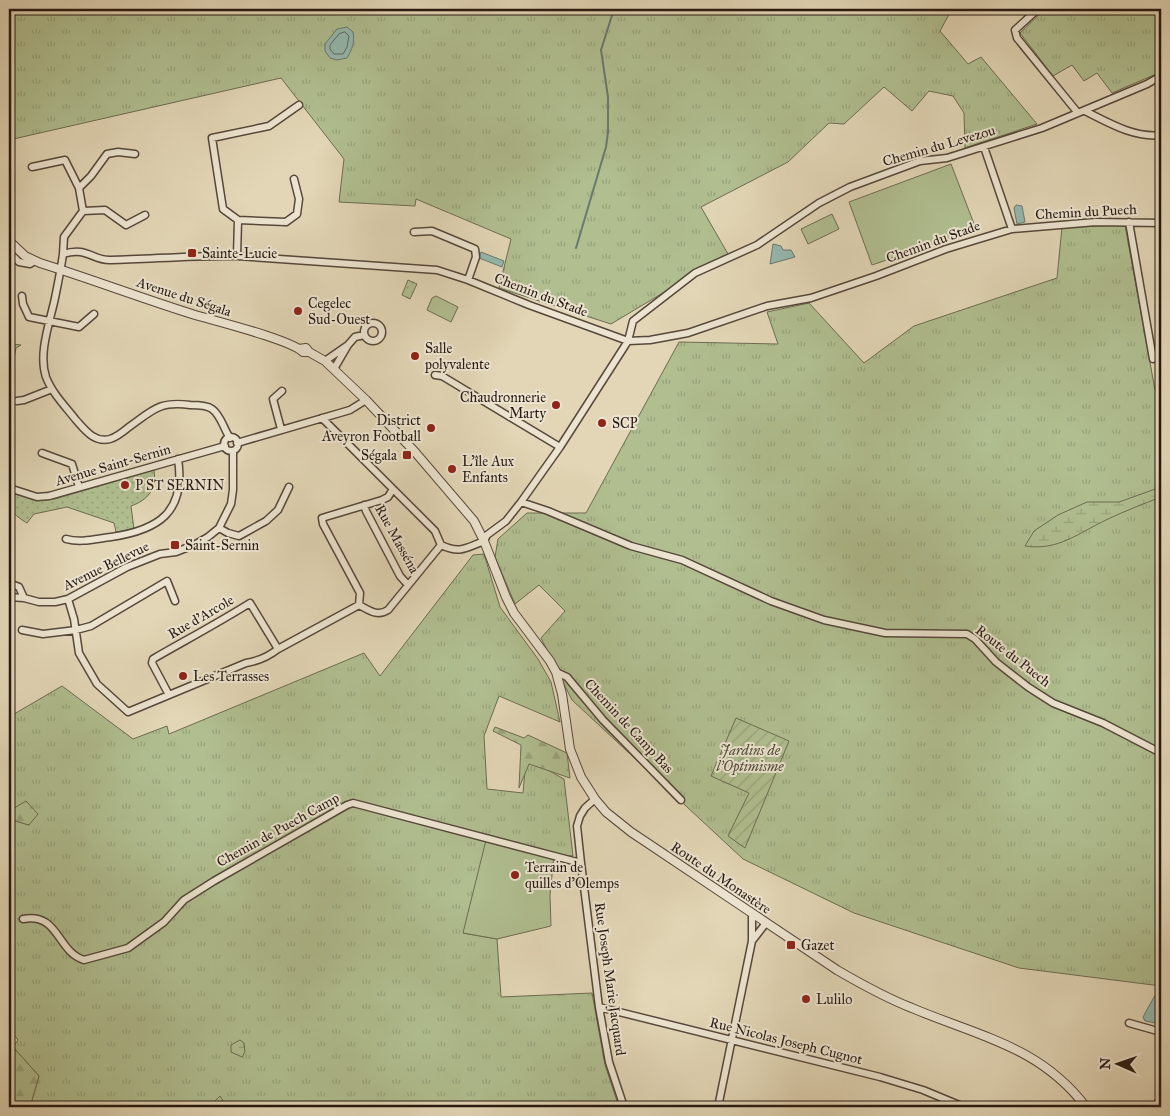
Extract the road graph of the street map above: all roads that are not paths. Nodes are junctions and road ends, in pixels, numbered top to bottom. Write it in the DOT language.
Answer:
graph roads {
  1 [pos="1038,9"];
  2 [pos="1161,76"];
  3 [pos="299,105"];
  4 [pos="1082,112"];
  5 [pos="1161,135"];
  6 [pos="984,147"];
  7 [pos="135,154"];
  8 [pos="32,167"];
  9 [pos="294,179"];
  10 [pos="79,188"];
  11 [pos="83,211"];
  12 [pos="145,215"];
  13 [pos="238,220"];
  14 [pos="1129,222"];
  15 [pos="1161,223"];
  16 [pos="1012,229"];
  17 [pos="414,232"];
  18 [pos="9,241"];
  19 [pos="9,252"];
  20 [pos="63,254"];
  21 [pos="238,256"];
  22 [pos="34,261"];
  23 [pos="61,270"];
  24 [pos="468,280"];
  25 [pos="22,296"];
  26 [pos="94,314"];
  27 [pos="50,321"];
  28 [pos="364,335"];
  29 [pos="628,341"];
  30 [pos="348,345"];
  31 [pos="1153,359"];
  32 [pos="325,361"];
  33 [pos="334,369"];
  34 [pos="435,375"];
  35 [pos="52,389"];
  36 [pos="282,391"];
  37 [pos="366,400"];
  38 [pos="17,401"];
  39 [pos="322,418"];
  40 [pos="281,429"];
  41 [pos="230,438"];
  42 [pos="238,443"];
  43 [pos="225,446"];
  44 [pos="560,447"];
  45 [pos="232,451"];
  46 [pos="42,453"];
  47 [pos="178,460"];
  48 [pos="79,487"];
  49 [pos="289,487"];
  50 [pos="9,488"];
  51 [pos="393,489"];
  52 [pos="521,502"];
  53 [pos="364,505"];
  54 [pos="219,528"];
  55 [pos="66,539"];
  56 [pos="484,541"];
  57 [pos="441,545"];
  58 [pos="9,583"];
  59 [pos="408,585"];
  60 [pos="9,597"];
  61 [pos="24,598"];
  62 [pos="68,599"];
  63 [pos="175,600"];
  64 [pos="359,605"];
  65 [pos="22,630"];
  66 [pos="76,630"];
  67 [pos="278,649"];
  68 [pos="556,672"];
  69 [pos="170,695"];
  70 [pos="1161,753"];
  71 [pos="595,799"];
  72 [pos="681,800"];
  73 [pos="581,863"];
  74 [pos="752,914"];
  75 [pos="23,919"];
  76 [pos="766,923"];
  77 [pos="752,941"];
  78 [pos="599,1007"];
  79 [pos="1129,1024"];
  80 [pos="1161,1032"];
  81 [pos="732,1041"];
  82 [pos="1161,1096"];
  83 [pos="624,1107"];
  84 [pos="718,1107"];
  85 [pos="964,1107"];
  86 [pos="1086,1107"];
  87 [pos="1156,1107"];
  1 -- 4 [label="street"];
  2 -- 4 [label="street, Chemin du Levezou"];
  3 -- 13 [label="street"];
  4 -- 5 [label="street"];
  4 -- 6 [label="street, Chemin du Levezou"];
  6 -- 16 [label="street"];
  6 -- 29 [label="street, Chemin du Levezou"];
  7 -- 10 [label="street"];
  8 -- 10 [label="street"];
  9 -- 13 [label="street"];
  10 -- 11 [label="street"];
  11 -- 12 [label="street"];
  11 -- 20 [label="street"];
  13 -- 21 [label="street"];
  14 -- 15 [label="street, Chemin du Puech"];
  14 -- 16 [label="street, Chemin du Puech"];
  14 -- 31 [label="street"];
  16 -- 29 [label="street, Chemin du Stade"];
  17 -- 24 [label="street"];
  18 -- 22 [label="street"];
  19 -- 22 [label="street"];
  20 -- 21 [label="street, Chemin du Stade"];
  20 -- 23 [label="street"];
  21 -- 24 [label="street, Chemin du Stade"];
  22 -- 23 [label="street"];
  23 -- 27 [label="street"];
  23 -- 32 [label="street, Avenue du Ségala"];
  24 -- 29 [label="street, Chemin du Stade"];
  25 -- 27 [label="street"];
  26 -- 27 [label="street"];
  27 -- 35 [label="street"];
  28 -- 30 [label="street"];
  29 -- 44 [label="street"];
  30 -- 32 [label="street"];
  30 -- 33 [label="street"];
  32 -- 33 [label="street, Avenue du Ségala"];
  33 -- 37 [label="street, Avenue du Ségala"];
  34 -- 44 [label="street"];
  35 -- 38 [label="street"];
  35 -- 41 [label="street"];
  36 -- 40 [label="street"];
  37 -- 39 [label="street"];
  37 -- 56 [label="street, Avenue du Ségala"];
  39 -- 40 [label="street"];
  39 -- 51 [label="street"];
  40 -- 42 [label="street"];
  41 -- 42 [label="street"];
  41 -- 43 [label="street"];
  42 -- 45 [label="street"];
  43 -- 45 [label="street"];
  43 -- 47 [label="street, Avenue Saint-Sernin"];
  44 -- 52 [label="street"];
  45 -- 54 [label="street"];
  46 -- 48 [label="street"];
  47 -- 48 [label="street, Avenue Saint-Sernin"];
  47 -- 55 [label="street"];
  48 -- 50 [label="street, Avenue Saint-Sernin"];
  49 -- 54 [label="street"];
  51 -- 53 [label="street"];
  51 -- 57 [label="street"];
  52 -- 56 [label="street"];
  52 -- 70 [label="street, Route du Puech"];
  53 -- 59 [label="street, Rue Masséna"];
  53 -- 64 [label="street"];
  54 -- 62 [label="street, Avenue Bellevue"];
  56 -- 57 [label="street"];
  56 -- 68 [label="street, Route du Monastère"];
  57 -- 59 [label="street"];
  58 -- 61 [label="street"];
  59 -- 64 [label="street"];
  60 -- 61 [label="street, Avenue Bellevue"];
  61 -- 62 [label="street, Avenue Bellevue"];
  62 -- 66 [label="street"];
  63 -- 66 [label="street"];
  64 -- 67 [label="street"];
  65 -- 66 [label="street"];
  66 -- 69 [label="street"];
  67 -- 69 [label="street"];
  67 -- 69 [label="street, Rue d'Arcole"];
  68 -- 71 [label="street, Route du Monastère"];
  68 -- 72 [label="street, Chemin de Camp Bas"];
  71 -- 73 [label="street, Rue Joseph Marie Jacquard"];
  71 -- 74 [label="street, Route du Monastère"];
  73 -- 75 [label="street, Chemin de Puech Camp"];
  73 -- 78 [label="street, Rue Joseph Marie Jacquard"];
  74 -- 76 [label="street, Route du Monastère"];
  74 -- 77 [label="street"];
  76 -- 77 [label="street"];
  76 -- 86 [label="street, Route du Monastère"];
  77 -- 81 [label="street"];
  78 -- 81 [label="street, Rue Nicolas Joseph Cugnot"];
  78 -- 83 [label="street, Rue Joseph Marie Jacquard"];
  79 -- 80 [label="street"];
  81 -- 84 [label="street"];
  81 -- 85 [label="street, Rue Nicolas Joseph Cugnot"];
  82 -- 87 [label="street"];
}
